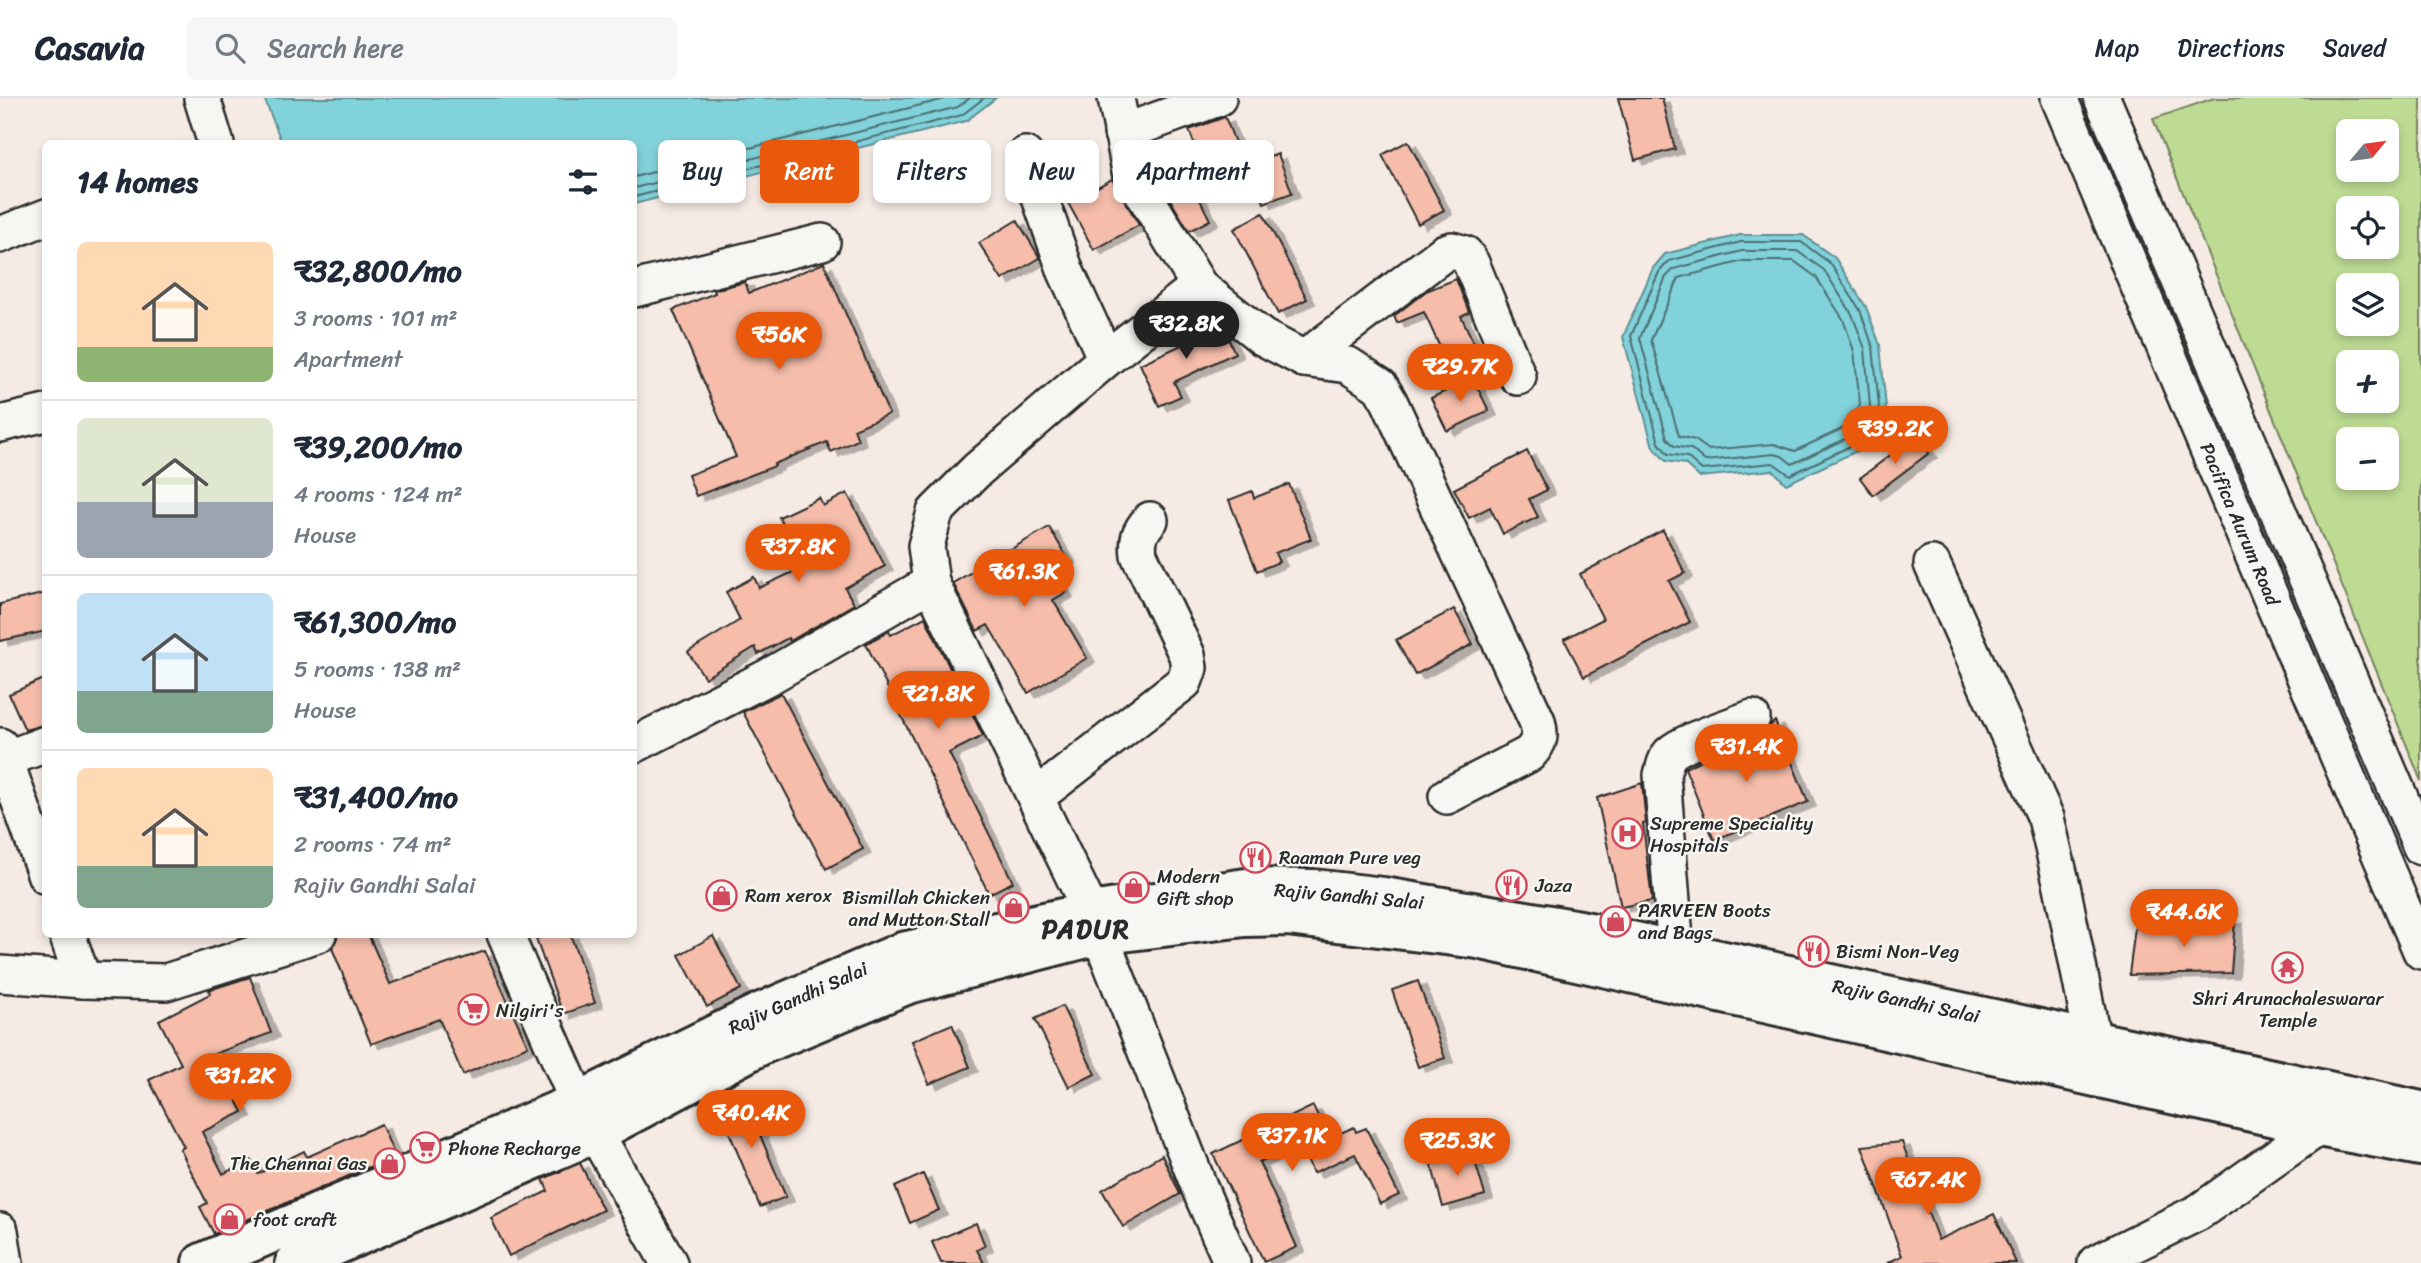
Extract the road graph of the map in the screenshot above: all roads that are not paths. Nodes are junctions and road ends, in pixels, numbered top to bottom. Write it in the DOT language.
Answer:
graph roads {
  1 [pos="202,98"];
  2 [pos="1116,98"];
  3 [pos="1218,98"];
  4 [pos="2059,98"];
  5 [pos="2102,98"];
  6 [pos="1122,133"];
  7 [pos="215,140"];
  8 [pos="1042,203"];
  9 [pos="42,219"];
  10 [pos="0,235"];
  11 [pos="822,242"];
  12 [pos="1199,286"];
  13 [pos="637,288"];
  14 [pos="1106,359"];
  15 [pos="1304,359"];
  16 [pos="1518,377"];
  17 [pos="42,414"];
  18 [pos="0,424"];
  19 [pos="1150,520"];
  20 [pos="1932,564"];
  21 [pos="931,583"];
  22 [pos="1752,718"];
  23 [pos="637,744"];
  24 [pos="42,745"];
  25 [pos="2,753"];
  26 [pos="1447,796"];
  27 [pos="1036,797"];
  28 [pos="2421,847"];
  29 [pos="42,865"];
  30 [pos="1094,923"];
  31 [pos="68,938"];
  32 [pos="305,938"];
  33 [pos="507,938"];
  34 [pos="2421,951"];
  35 [pos="1676,952"];
  36 [pos="0,974"];
  37 [pos="83,980"];
  38 [pos="2093,1041"];
  39 [pos="2421,1111"];
  40 [pos="586,1118"];
  41 [pos="2319,1127"];
  42 [pos="2421,1146"];
  43 [pos="0,1231"];
  44 [pos="5,1263"];
  45 [pos="202,1263"];
  46 [pos="295,1263"];
  47 [pos="669,1263"];
  48 [pos="1232,1263"];
  49 [pos="2096,1263"];
  1 -- 7 [label="street"];
  2 -- 6 [label="street"];
  3 -- 6 [label="street"];
  4 -- 34 [label="street, Pacifica Aurum Road"];
  5 -- 28 [label="street"];
  6 -- 12 [label="street"];
  8 -- 14 [label="street"];
  9 -- 10 [label="street"];
  11 -- 13 [label="street"];
  12 -- 14 [label="street"];
  12 -- 15 [label="street"];
  14 -- 21 [label="street"];
  15 -- 16 [label="street"];
  15 -- 26 [label="street"];
  17 -- 18 [label="street"];
  19 -- 27 [label="street"];
  20 -- 38 [label="street"];
  21 -- 23 [label="street"];
  21 -- 27 [label="street"];
  22 -- 35 [label="street"];
  24 -- 25 [label="street"];
  25 -- 29 [label="street"];
  27 -- 30 [label="street"];
  30 -- 35 [label="main road, Rajiv Gandhi Salai"];
  30 -- 40 [label="main road, Rajiv Gandhi Salai"];
  30 -- 41 [label="main road, Rajiv Gandhi Salai"];
  30 -- 48 [label="street"];
  31 -- 37 [label="street"];
  32 -- 37 [label="street"];
  33 -- 40 [label="street"];
  35 -- 38 [label="main road, Rajiv Gandhi Salai"];
  36 -- 37 [label="street"];
  38 -- 39 [label="main road, Rajiv Gandhi Salai"];
  40 -- 45 [label="main road, Rajiv Gandhi Salai"];
  40 -- 46 [label="main road, Rajiv Gandhi Salai"];
  40 -- 47 [label="street"];
  41 -- 42 [label="main road, Rajiv Gandhi Salai"];
  41 -- 49 [label="street"];
  43 -- 44 [label="street"];
}
